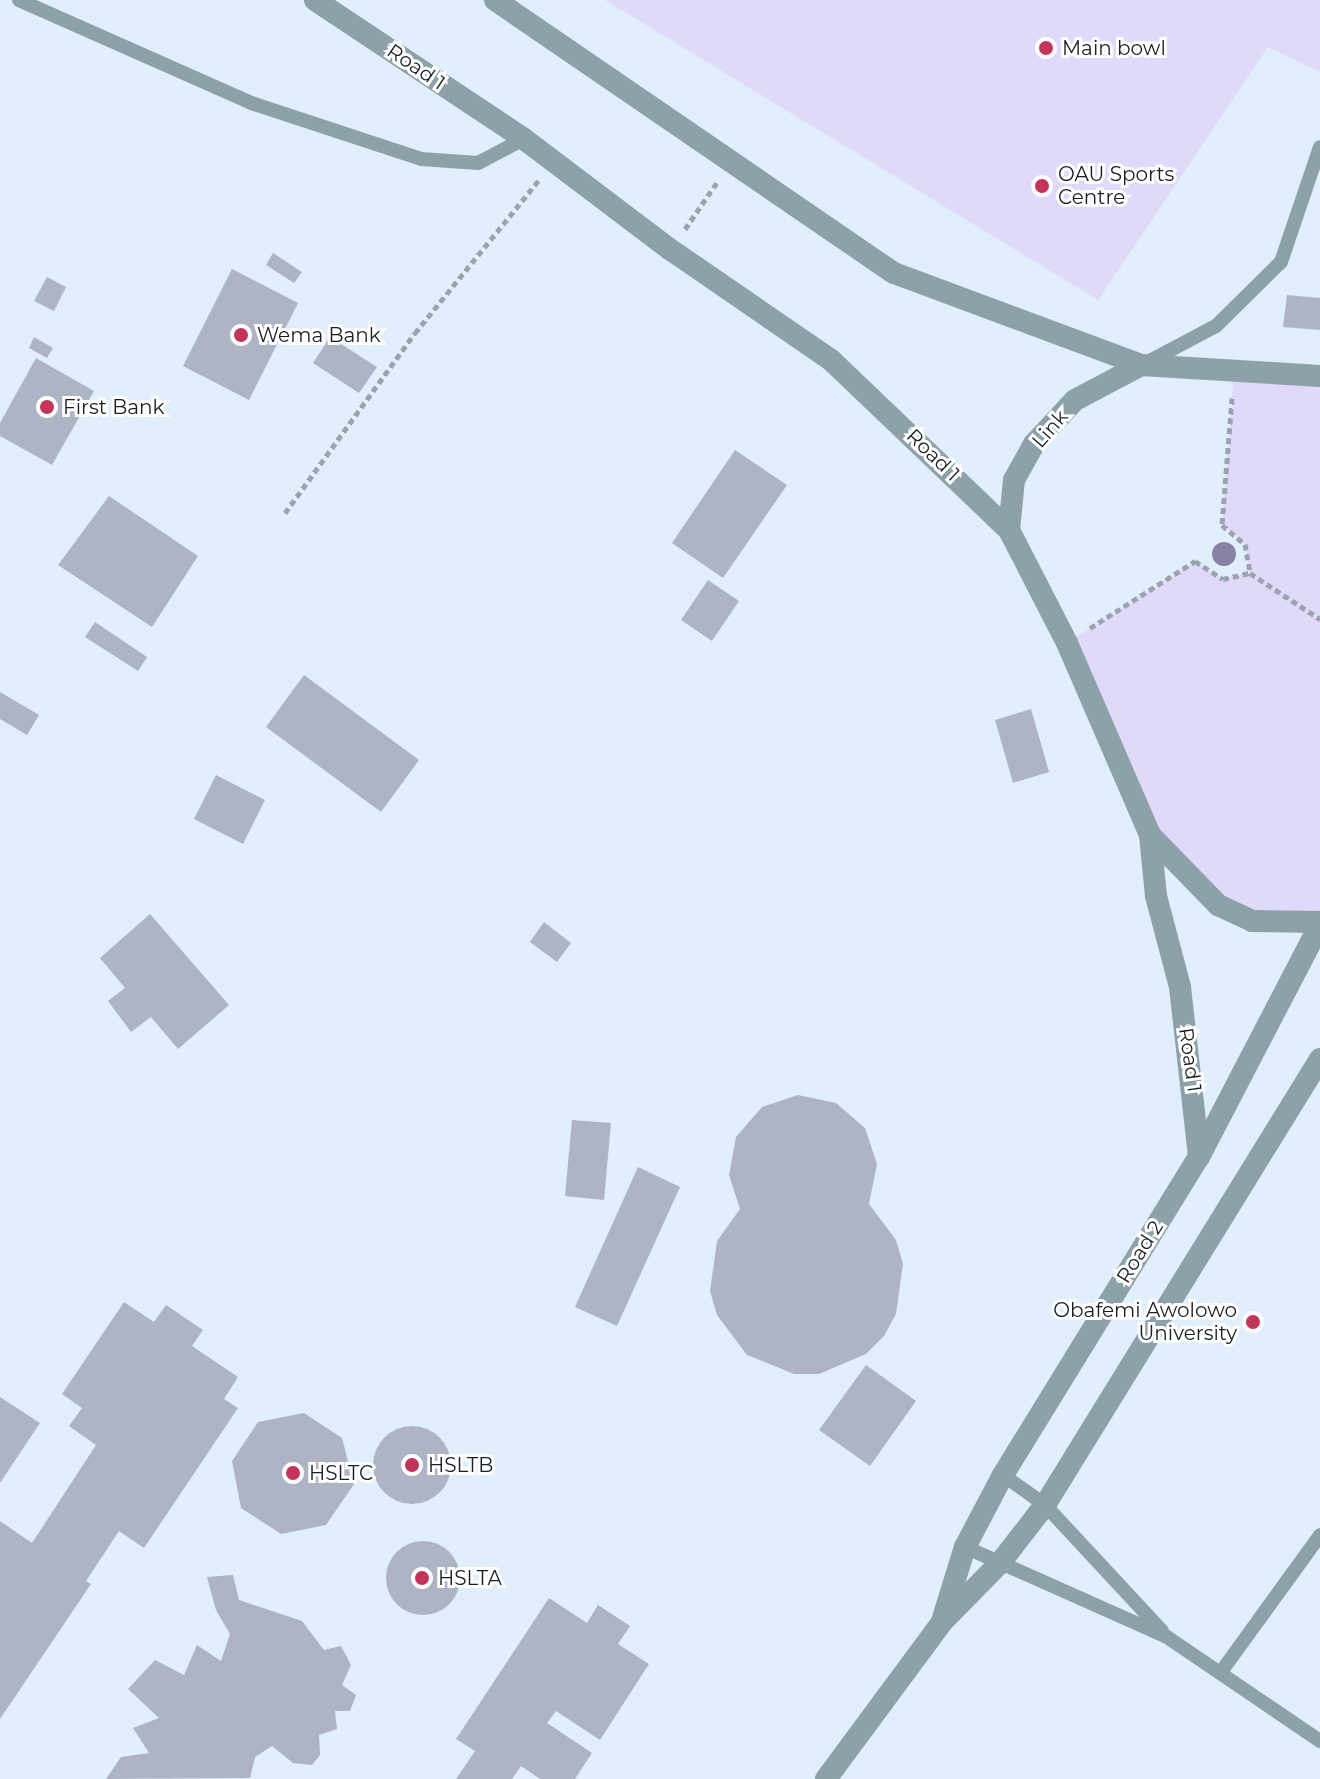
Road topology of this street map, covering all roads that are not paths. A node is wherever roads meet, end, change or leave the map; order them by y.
1 (19, 0) edge
2 (315, 0) edge
3 (495, 0) edge
4 (524, 139) junction
5 (1320, 147) edge
6 (1141, 365) junction
7 (1320, 376) edge
8 (1009, 530) junction
9 (1150, 835) junction
10 (1320, 924) edge
11 (1320, 1059) edge
12 (1199, 1157) junction
13 (1003, 1475) junction
14 (1045, 1505) junction
15 (1320, 1535) edge
16 (965, 1547) junction
17 (1000, 1563) junction
18 (942, 1622) junction
19 (1167, 1637) junction
20 (1221, 1672) junction
21 (1320, 1741) edge
22 (826, 1779) edge

1 - 4 lane
2 - 4 street, Road 1
3 - 6 street
4 - 8 street, Road 1
5 - 6 lane
6 - 7 street
6 - 8 street, Link
8 - 9 street, Road 1
9 - 10 street
9 - 12 street, Road 1
10 - 12 street, Road 2
11 - 14 street, Road 2
12 - 13 street, Road 2
13 - 14 lane
13 - 16 street, Road 2
14 - 17 street, Road 2
14 - 19 lane
15 - 20 lane
16 - 17 lane
16 - 18 street, Road 2
17 - 18 street, Road 2
17 - 19 lane
18 - 22 street, Road 2
19 - 20 lane
20 - 21 lane

